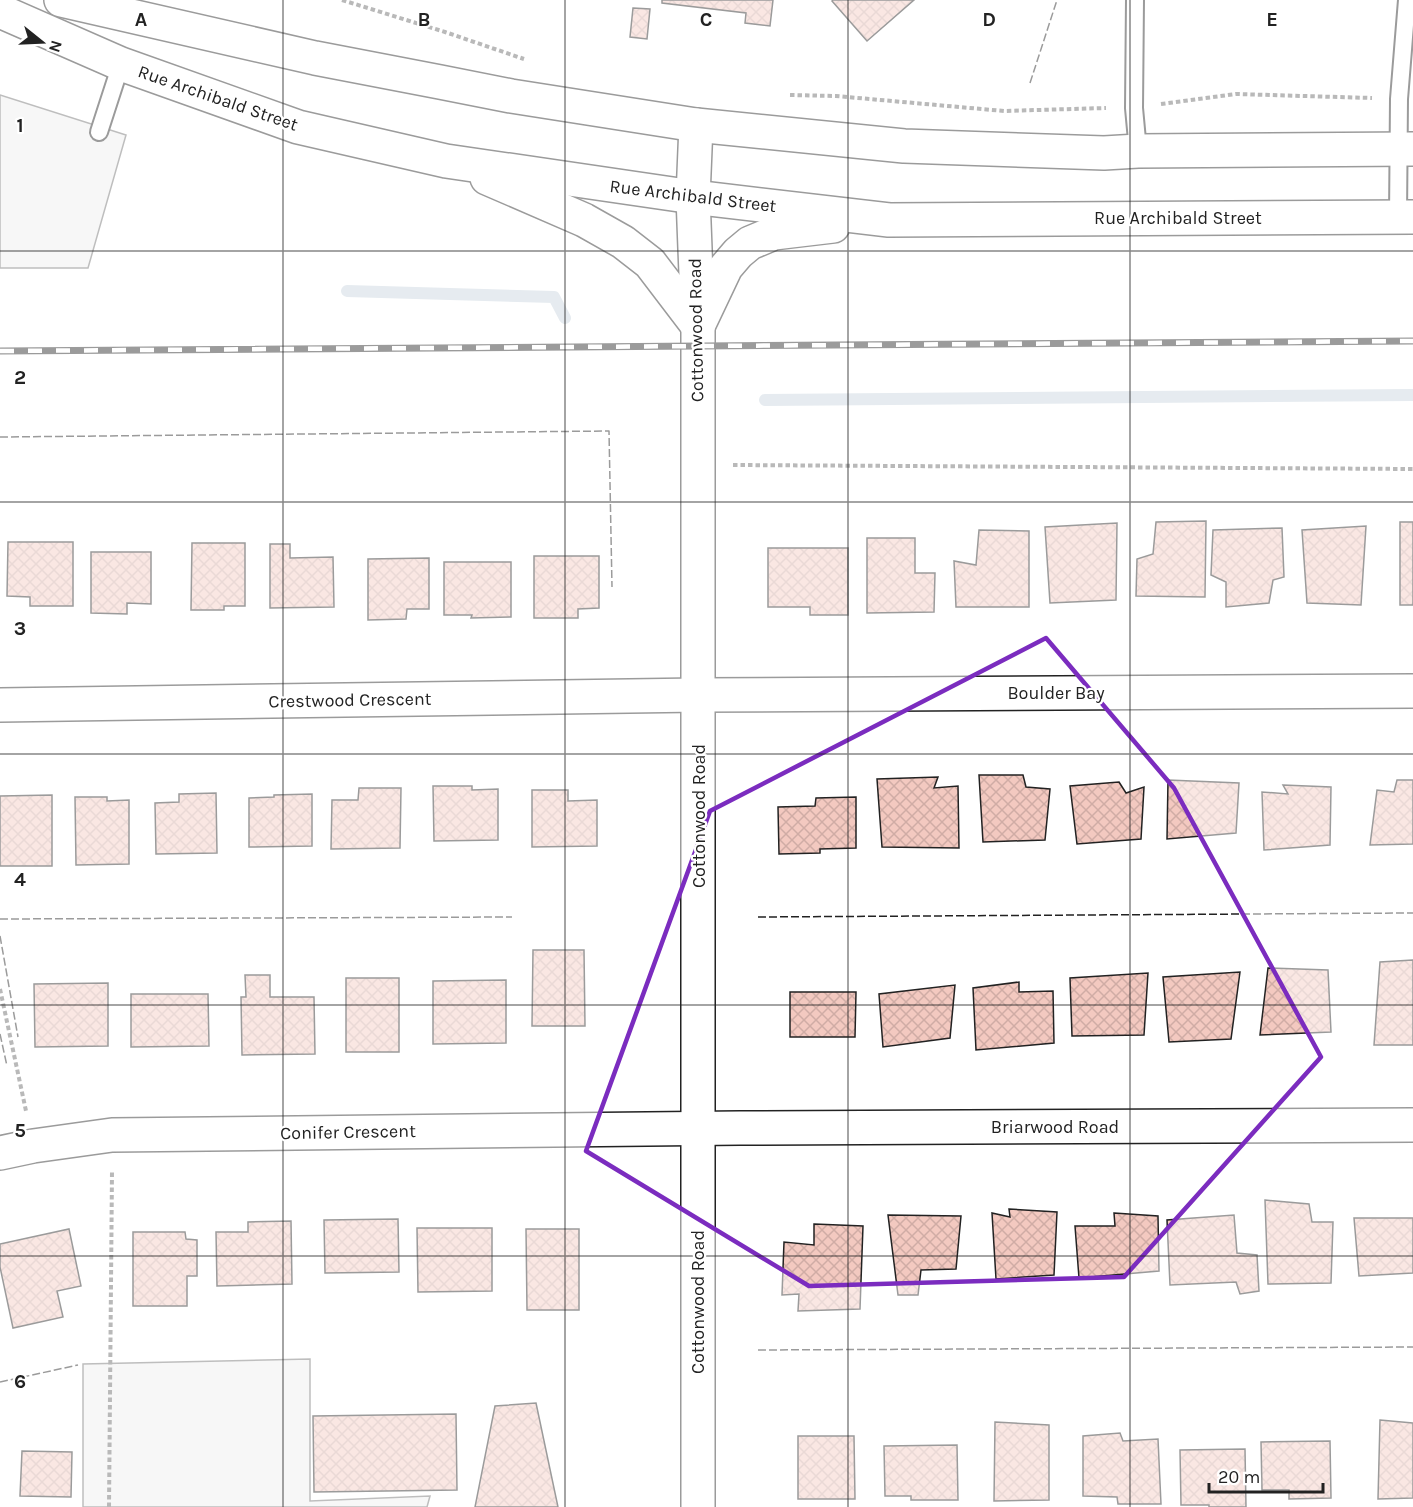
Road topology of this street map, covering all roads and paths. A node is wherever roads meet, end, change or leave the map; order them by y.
1 (61, 0) edge
2 (342, 0) edge
3 (1136, 0) edge
4 (1407, 0) edge
5 (0, 11) edge
6 (534, 62) dead end
7 (121, 64) junction
8 (789, 95) dead end
9 (1399, 99) junction
10 (1134, 108) junction
11 (696, 125) junction
12 (99, 132) dead end
13 (1406, 149) edge
14 (1138, 151) junction
15 (446, 161) junction
16 (693, 197) junction
17 (1405, 217) edge
18 (889, 220) junction
19 (698, 326) junction
20 (698, 465) junction
21 (1413, 469) edge
22 (1413, 691) edge
23 (699, 695) junction
24 (0, 705) edge
25 (0, 989) edge
26 (1413, 1125) edge
27 (698, 1129) junction
28 (112, 1135) junction
29 (33, 1146) junction
30 (0, 1153) edge
31 (109, 1507) edge
32 (698, 1507) edge

1 - 11 street
2 - 6 path
3 - 10 lane
4 - 9 lane
5 - 7 street, Rue Archibald Street
7 - 12 lane
7 - 15 street, Rue Archibald Street
8 - 10 path
9 - 10 path
9 - 13 lane
10 - 14 lane
11 - 14 street
11 - 16 street, Cottonwood Road
13 - 14 street
13 - 17 lane
15 - 16 street, Rue Archibald Street
15 - 19 street
16 - 18 street, Rue Archibald Street
16 - 19 street, Cottonwood Road
17 - 18 street, Rue Archibald Street
18 - 19 street
19 - 20 street, Cottonwood Road
20 - 21 path
20 - 23 street, Cottonwood Road
22 - 23 street, Boulder Bay
23 - 24 street, Crestwood Crescent
23 - 27 street, Cottonwood Road
25 - 29 path
26 - 27 street, Briarwood Road
27 - 28 street, Conifer Crescent
27 - 32 street, Cottonwood Road
28 - 29 street, Conifer Crescent
28 - 31 path
29 - 30 street, Conifer Crescent

